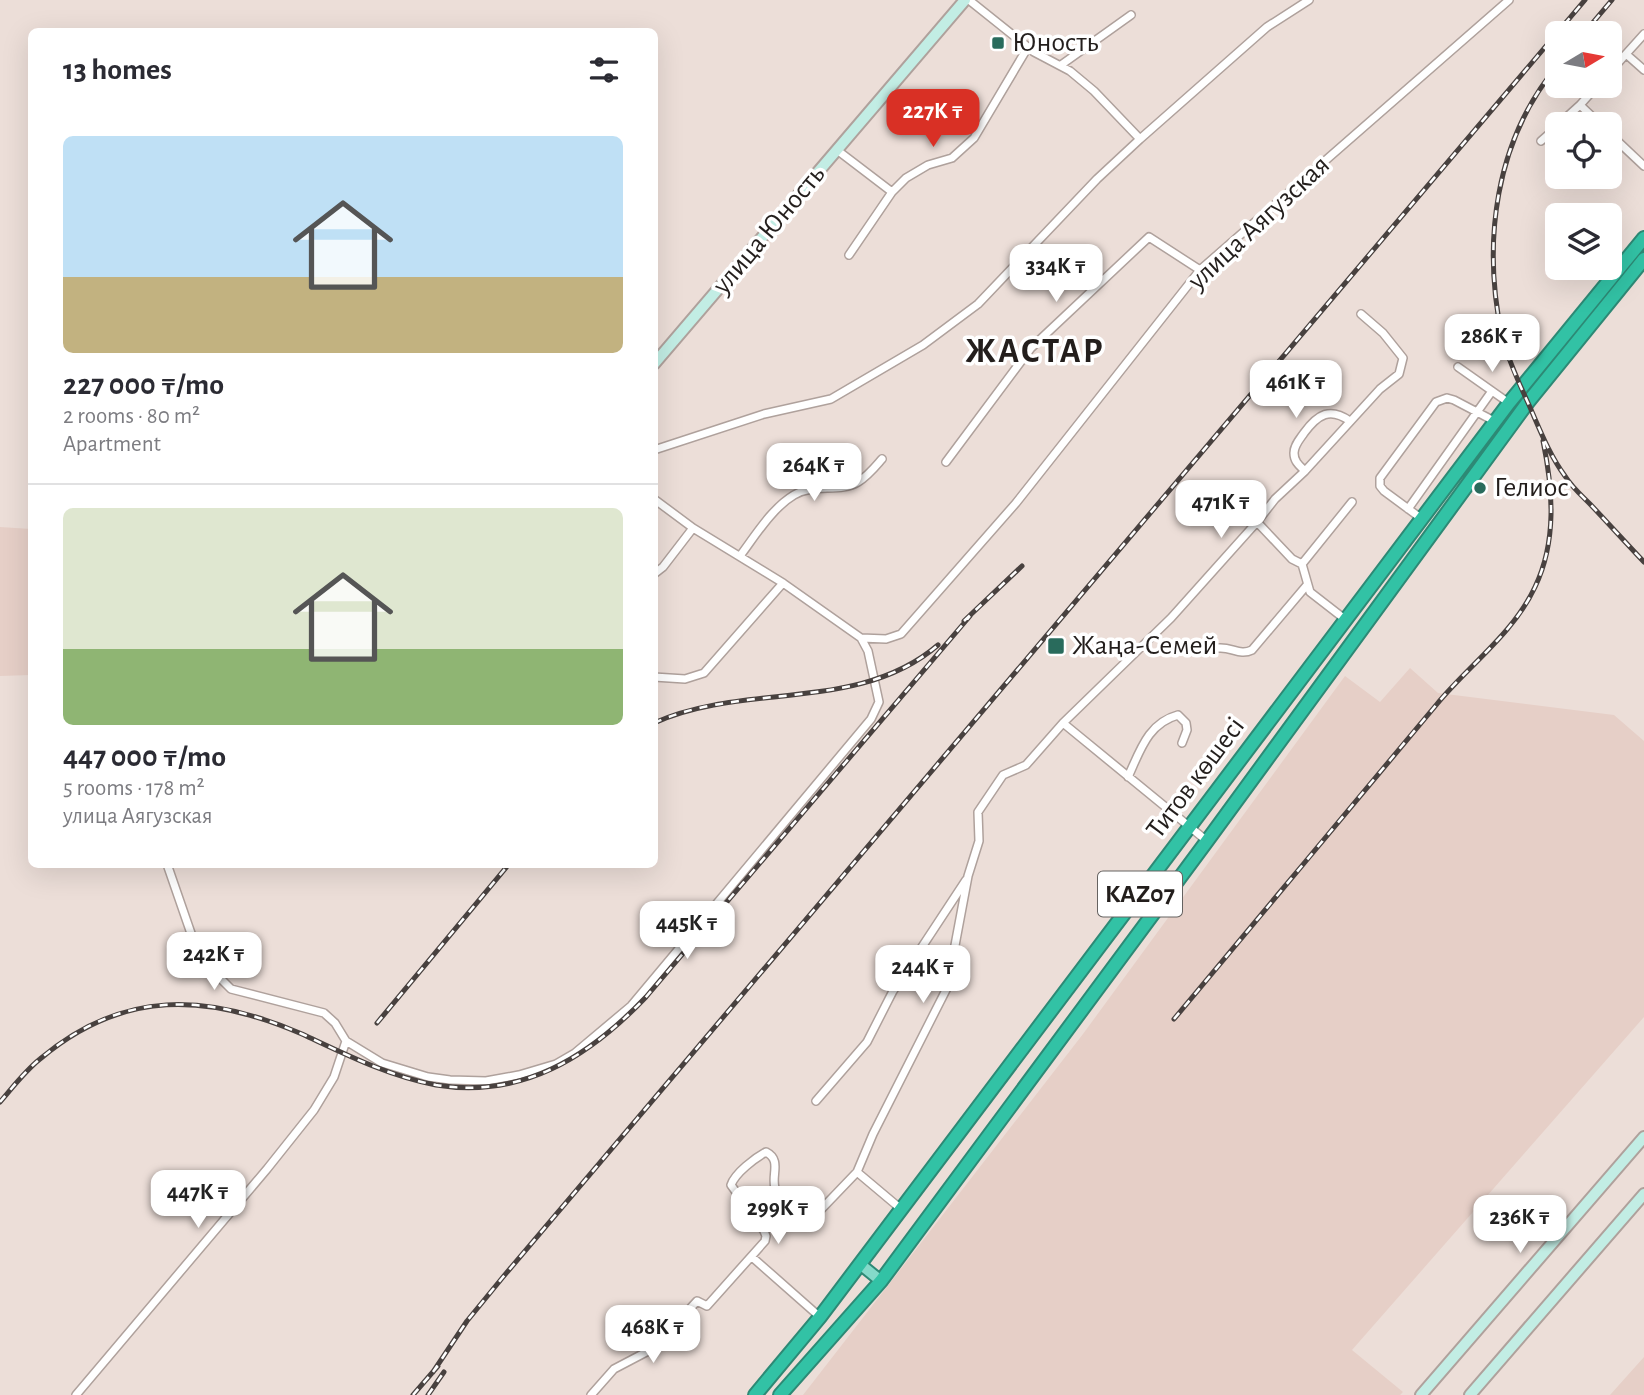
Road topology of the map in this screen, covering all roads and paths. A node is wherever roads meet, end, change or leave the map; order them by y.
1 (967, 0) edge
2 (1309, 0) edge
3 (1509, 0) edge
4 (1131, 15) dead end
5 (1644, 34) edge
6 (1027, 47) junction
7 (1626, 54) junction
8 (1622, 58) edge
9 (1061, 65) junction
10 (1644, 69) edge
11 (1587, 98) edge
12 (1580, 106) junction
13 (1573, 112) edge
14 (1587, 112) edge
15 (1545, 137) edge
16 (1140, 139) junction
17 (1541, 141) dead end
18 (1622, 145) edge
19 (837, 150) junction
20 (1644, 166) edge
21 (892, 192) junction
22 (1644, 238) edge
23 (849, 256) dead end
24 (1644, 259) edge
25 (1200, 270) junction
26 (1361, 314) dead end
27 (658, 359) edge
28 (1458, 367) dead end
29 (1492, 391) junction
30 (1509, 403) junction
31 (1477, 413) junction
32 (1350, 421) junction
33 (1496, 422) junction
34 (658, 449) edge
35 (1469, 457) junction
36 (882, 459) dead end
37 (946, 462) dead end
38 (1482, 466) junction
39 (1306, 471) junction
40 (658, 502) edge
41 (1352, 502) dead end
42 (1408, 509) junction
43 (1422, 519) junction
44 (1257, 522) junction
45 (693, 528) junction
46 (740, 556) junction
47 (1301, 564) junction
48 (658, 569) edge
49 (783, 583) junction
50 (1307, 584) junction
51 (1346, 620) junction
52 (861, 638) junction
53 (1219, 648) dead end
54 (658, 677) edge
55 (1062, 723) junction
56 (1182, 743) dead end
57 (1128, 777) junction
58 (1190, 828) junction
59 (1207, 841) junction
60 (168, 868) edge
61 (968, 876) junction
62 (346, 1041) junction
63 (816, 1101) dead end
64 (1644, 1137) edge
65 (857, 1172) junction
66 (1644, 1194) edge
67 (901, 1209) junction
68 (752, 1257) junction
69 (860, 1264) junction
70 (881, 1281) junction
71 (820, 1317) junction
72 (76, 1395) edge
73 (591, 1395) edge
74 (755, 1395) edge
75 (780, 1395) edge
76 (1421, 1395) edge
77 (1470, 1395) edge

1 - 6 street
1 - 19 main road, улица Юность
2 - 16 street
3 - 25 street, улица Аягузская
4 - 9 street
5 - 7 street
6 - 9 street
6 - 21 street
7 - 8 street
7 - 10 street
9 - 16 street
11 - 12 street
12 - 13 street
12 - 14 street
15 - 17 street
16 - 34 street
18 - 20 street
19 - 21 street
19 - 27 main road, улица Юность
21 - 23 street
22 - 30 highway, Титов көшесі / KAZ07
24 - 38 highway, Титов көшесі / KAZ07
25 - 37 street
25 - 52 street, улица Аягузская
26 - 32 street
28 - 29 street
29 - 30 street
29 - 31 street
30 - 33 highway, Титов көшесі / KAZ07
31 - 33 street
31 - 42 street
31 - 42 street
32 - 39 street
32 - 39 street
33 - 35 highway, Титов көшесі / KAZ07
35 - 38 main road
35 - 43 highway, Титов көшесі / KAZ07
36 - 46 street
38 - 59 highway, Титов көшесі / KAZ07
39 - 44 street
40 - 45 street
41 - 47 street
42 - 43 street
43 - 51 highway, Титов көшесі / KAZ07
44 - 47 street
44 - 55 street
45 - 46 street
45 - 48 street
46 - 49 street
47 - 50 street
49 - 52 street
49 - 54 street
50 - 51 street
50 - 53 street
51 - 58 highway, Титов көшесі / KAZ07
52 - 62 street
55 - 57 street
55 - 61 street
56 - 57 street
57 - 58 street
58 - 59 street
58 - 67 highway, Титов көшесі / KAZ07
59 - 70 highway, Титов көшесі / KAZ07
60 - 62 street
61 - 63 street
61 - 65 street
62 - 72 street
64 - 76 main road
65 - 67 street
65 - 68 street
66 - 77 main road
67 - 69 highway, Титов көшесі / KAZ07
68 - 71 street
68 - 73 street
69 - 70 main road
69 - 71 highway, Титов көшесі / KAZ07
70 - 75 highway, Титов көшесі / KAZ07
71 - 74 highway, Титов көшесі / KAZ07

